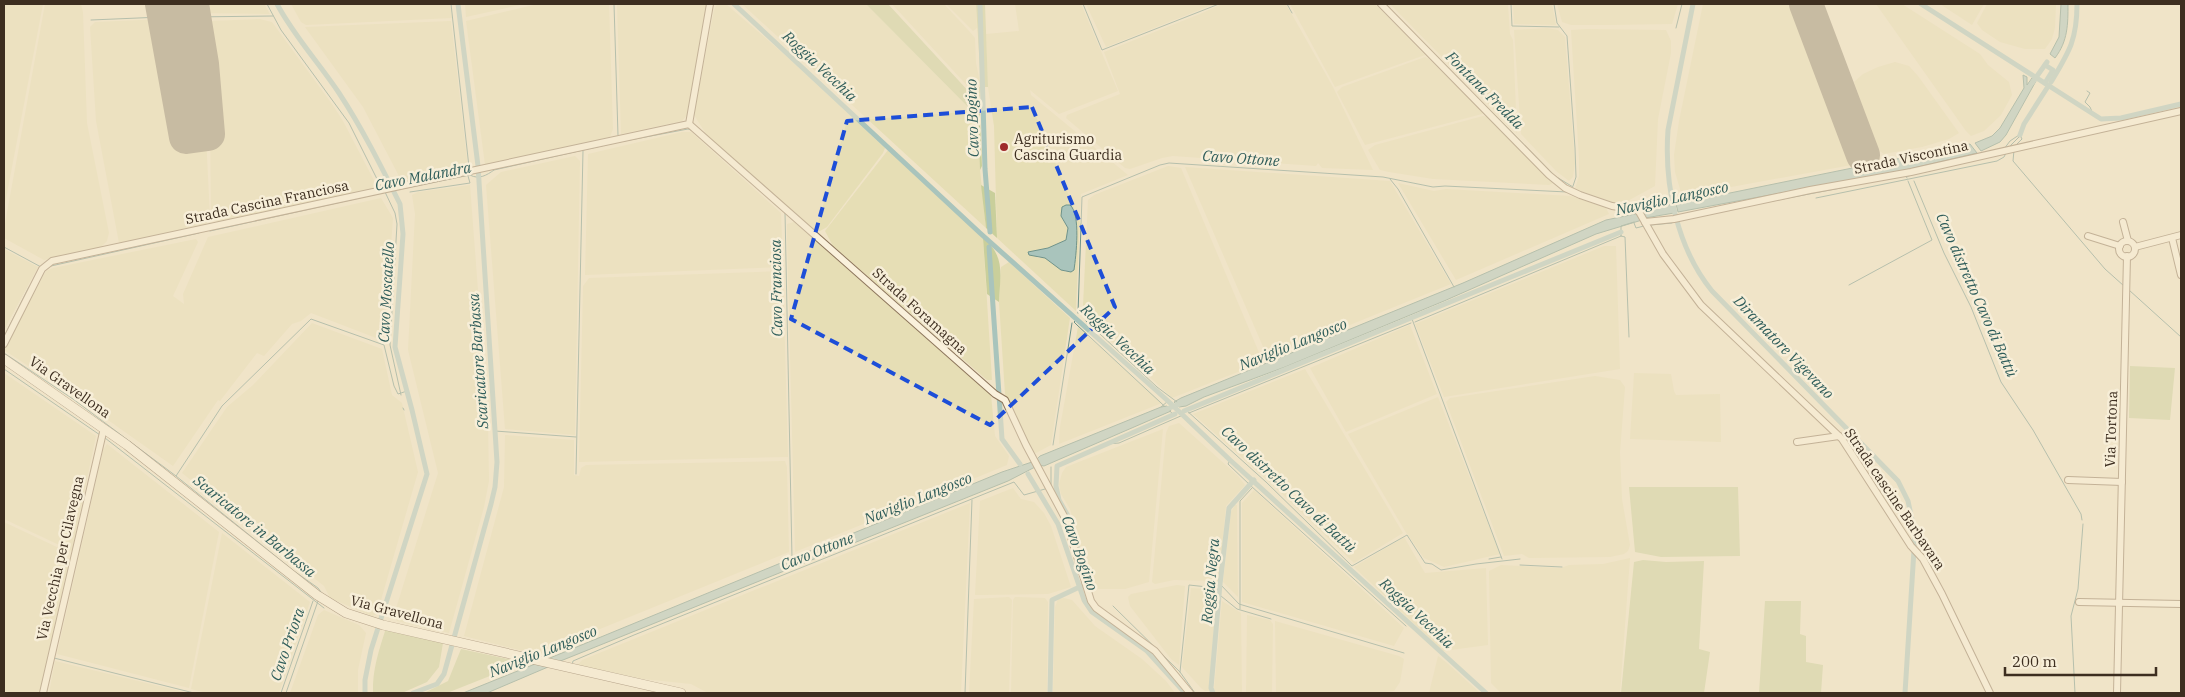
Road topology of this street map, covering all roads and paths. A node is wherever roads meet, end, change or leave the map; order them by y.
1 (710, 4) edge
2 (1381, 4) edge
3 (2181, 111) edge
4 (689, 124) junction
5 (1645, 221) junction
6 (2123, 222) dead end
7 (2181, 235) edge
8 (2088, 236) dead end
9 (2172, 238) junction
10 (2128, 241) junction
11 (2120, 246) junction
12 (2135, 247) junction
13 (2127, 256) junction
14 (2181, 274) edge
15 (4, 344) edge
16 (4, 359) edge
17 (102, 433) junction
18 (1839, 436) junction
19 (1797, 442) dead end
20 (2068, 480) dead end
21 (2122, 482) junction
22 (2079, 602) dead end
23 (2120, 603) junction
24 (2181, 604) edge
25 (43, 693) edge
26 (681, 693) edge
27 (1190, 693) edge
28 (1990, 693) edge
29 (2118, 693) edge

1 - 4 street
2 - 5 street
3 - 5 street, Strada Viscontina
4 - 15 street, Strada Cascina Franciosa
4 - 27 street, Strada Foramagna
5 - 18 street, Strada cascine Barbavara
6 - 10 street
7 - 9 street
8 - 11 street
9 - 12 street
9 - 14 street
10 - 11 street
10 - 12 street
11 - 13 street
12 - 13 street
13 - 21 street, Via Tortona
16 - 17 main road, Via Gravellona
17 - 25 street, Via Vecchia per Cilavegna
17 - 26 main road, Via Gravellona
18 - 19 street
18 - 28 street, Strada cascine Barbavara
20 - 21 street
21 - 23 street, Via Tortona
22 - 23 street
23 - 24 street
23 - 29 street, Via Tortona

